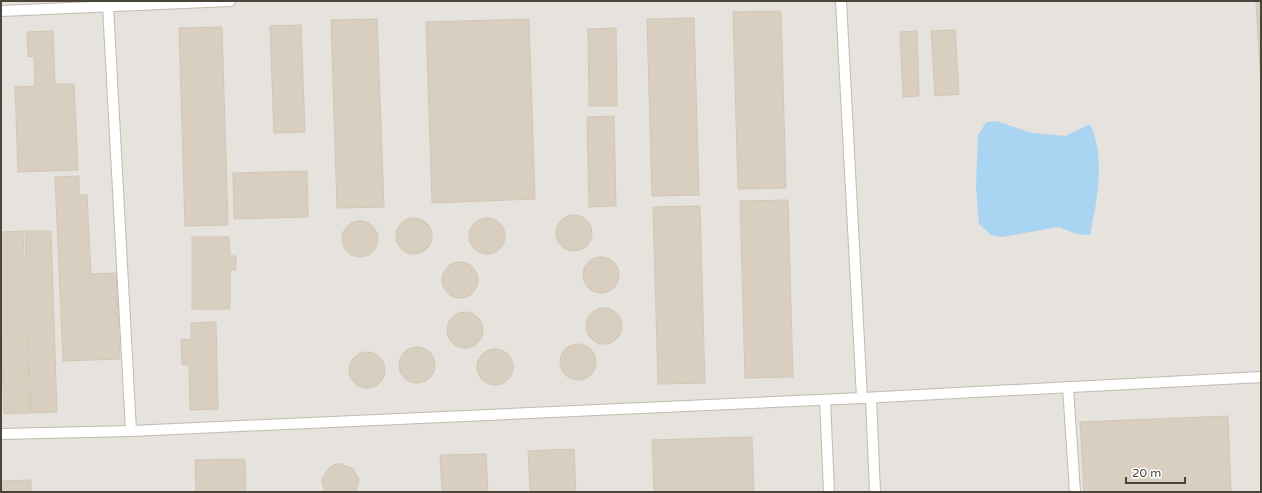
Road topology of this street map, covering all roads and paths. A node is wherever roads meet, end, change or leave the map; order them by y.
1 (230, 1) edge
2 (841, 1) edge
3 (108, 6) junction
4 (7, 8) edge
5 (1261, 377) edge
6 (1068, 387) junction
7 (866, 398) junction
8 (825, 400) junction
9 (131, 431) junction
10 (1, 434) edge
11 (829, 492) edge
12 (875, 492) edge
13 (1075, 492) edge

1 - 3 lane
2 - 7 lane
3 - 4 lane
3 - 9 lane
5 - 6 lane
6 - 7 lane
6 - 13 lane
7 - 8 lane
7 - 12 lane
8 - 9 lane
8 - 11 lane
9 - 10 lane

